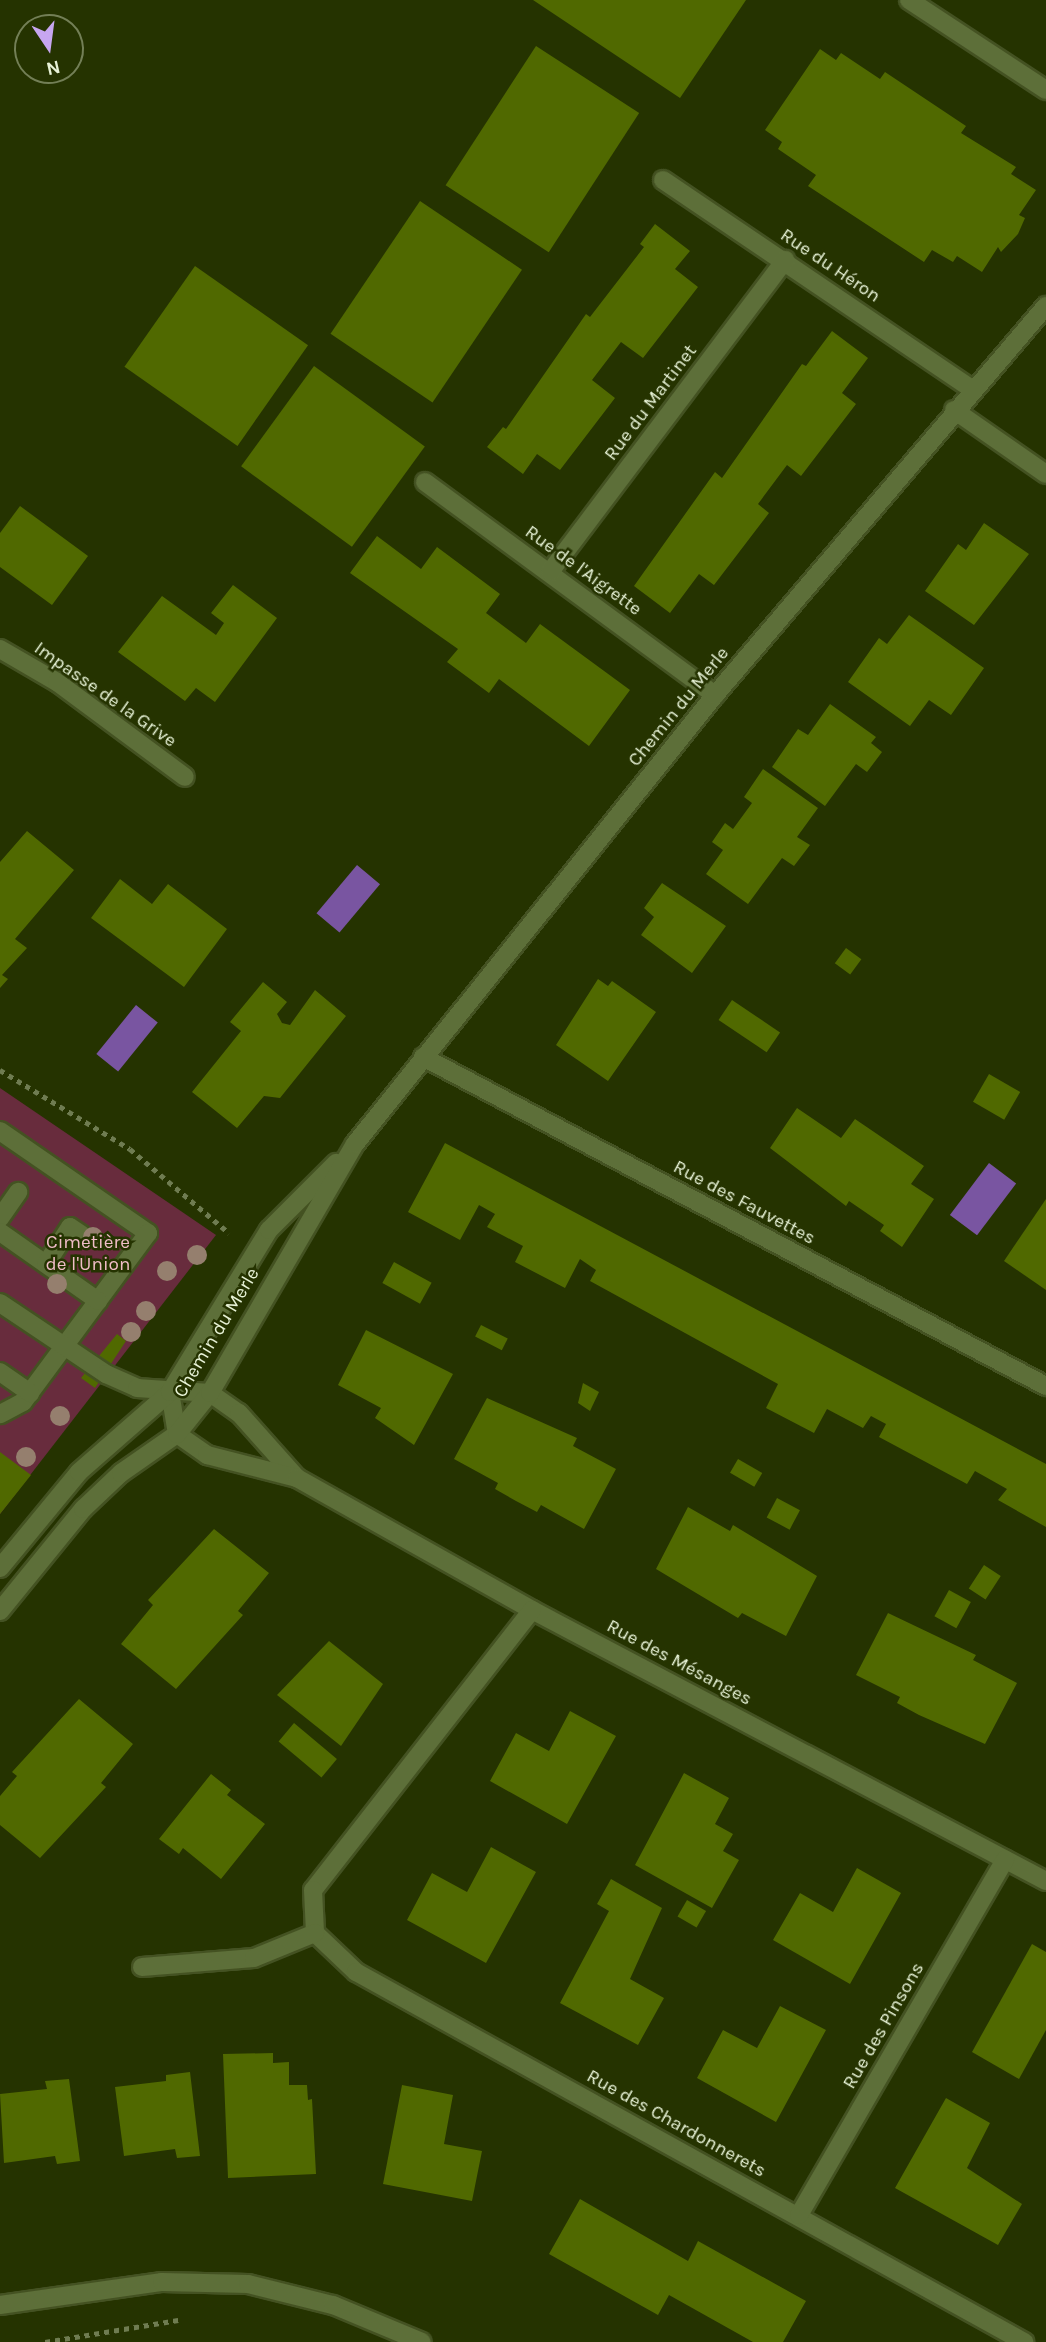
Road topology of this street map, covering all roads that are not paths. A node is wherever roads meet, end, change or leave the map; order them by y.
1 (909, 0) edge
2 (1046, 90) edge
3 (663, 180) dead end
4 (785, 260) junction
5 (1046, 306) edge
6 (972, 389) junction
7 (954, 410) junction
8 (1046, 474) edge
9 (425, 482) dead end
10 (550, 572) junction
11 (0, 649) edge
12 (715, 695) junction
13 (185, 777) dead end
14 (423, 1057) junction
15 (0, 1131) edge
16 (355, 1143) junction
17 (18, 1192) dead end
18 (0, 1218) edge
19 (0, 1232) edge
20 (82, 1235) dead end
21 (46, 1264) junction
22 (99, 1301) junction
23 (0, 1303) edge
24 (64, 1347) junction
25 (0, 1372) edge
26 (1046, 1387) edge
27 (170, 1392) junction
28 (30, 1393) junction
29 (210, 1393) junction
30 (0, 1414) edge
31 (177, 1434) junction
32 (297, 1478) junction
33 (0, 1568) edge
34 (532, 1610) junction
35 (0, 1611) edge
36 (1005, 1859) junction
37 (1046, 1881) edge
38 (315, 1933) junction
39 (142, 1967) dead end
40 (799, 2215) junction
41 (0, 2305) edge
42 (422, 2342) edge
43 (1024, 2342) edge

1 - 2 street
3 - 4 street, Rue du Héron
4 - 6 street, Rue du Héron
4 - 10 street, Rue du Martinet
5 - 6 street, Chemin du Merle
6 - 7 street, Chemin du Merle
7 - 8 street
7 - 12 street, Chemin du Merle
9 - 10 street, Rue de l'Aigrette
10 - 12 street, Rue de l'Aigrette
11 - 13 street, Impasse de la Grive
12 - 14 street, Chemin du Merle
14 - 16 street, Chemin du Merle
14 - 26 street, Rue des Fauvettes
15 - 22 street
16 - 27 street, Chemin du Merle
16 - 29 street, Chemin du Merle
17 - 18 street
19 - 21 street
20 - 21 street
21 - 22 street
22 - 24 street
23 - 24 street
24 - 27 street
24 - 28 street
25 - 28 street
27 - 29 street
27 - 31 street
27 - 33 street, Chemin du Merle
28 - 30 street
29 - 31 street, Chemin du Merle
29 - 32 street, Rue des Mésanges
31 - 32 street, Rue des Mésanges
31 - 35 street, Chemin du Merle
32 - 34 street, Rue des Mésanges
34 - 36 street, Rue des Mésanges
34 - 38 street
36 - 37 street, Rue des Mésanges
36 - 40 street, Rue des Pinsons
38 - 39 street
38 - 40 street, Rue des Chardonnerets
40 - 43 street, Rue des Chardonnerets
41 - 42 street

